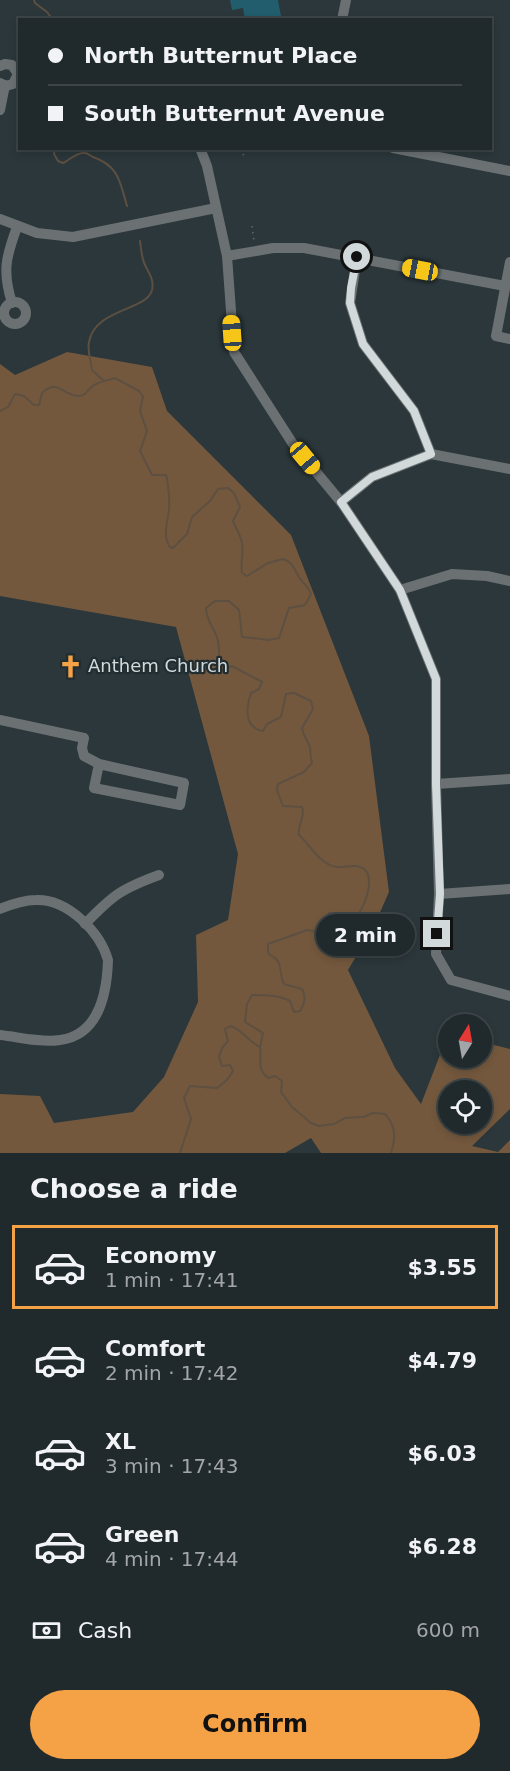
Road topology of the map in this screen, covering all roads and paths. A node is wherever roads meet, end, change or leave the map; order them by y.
1 (346, 0) edge
2 (342, 18) edge
3 (0, 66) edge
4 (2, 84) edge
5 (0, 110) edge
6 (200, 150) edge
7 (242, 150) edge
8 (403, 150) edge
9 (244, 158) dead end
10 (510, 171) edge
11 (216, 208) junction
12 (0, 219) edge
13 (17, 226) junction
14 (252, 226) dead end
15 (256, 251) junction
16 (226, 256) junction
17 (357, 257) junction
18 (510, 262) edge
19 (505, 286) junction
20 (12, 303) dead end
21 (510, 339) edge
22 (431, 454) junction
23 (510, 469) edge
24 (341, 502) junction
25 (510, 581) edge
26 (400, 590) junction
27 (0, 720) edge
28 (99, 764) junction
29 (510, 779) edge
30 (436, 784) junction
31 (159, 875) dead end
32 (510, 889) edge
33 (440, 894) junction
34 (0, 909) edge
35 (86, 924) junction
36 (510, 996) edge
37 (0, 1035) edge

1 - 2 street
3 - 4 street
4 - 5 street
6 - 11 street
7 - 9 path
8 - 10 street
11 - 13 street
11 - 16 street
12 - 13 street
13 - 20 street
14 - 15 path
15 - 16 street
15 - 17 street
16 - 24 street
17 - 19 street
17 - 22 street
18 - 19 street
19 - 21 street
22 - 23 street
22 - 24 street
24 - 26 street
25 - 26 street
26 - 30 street
27 - 28 street
28 - 28 street
29 - 30 street
30 - 33 street
31 - 35 street
32 - 33 street
33 - 36 street
34 - 35 street
35 - 37 street

